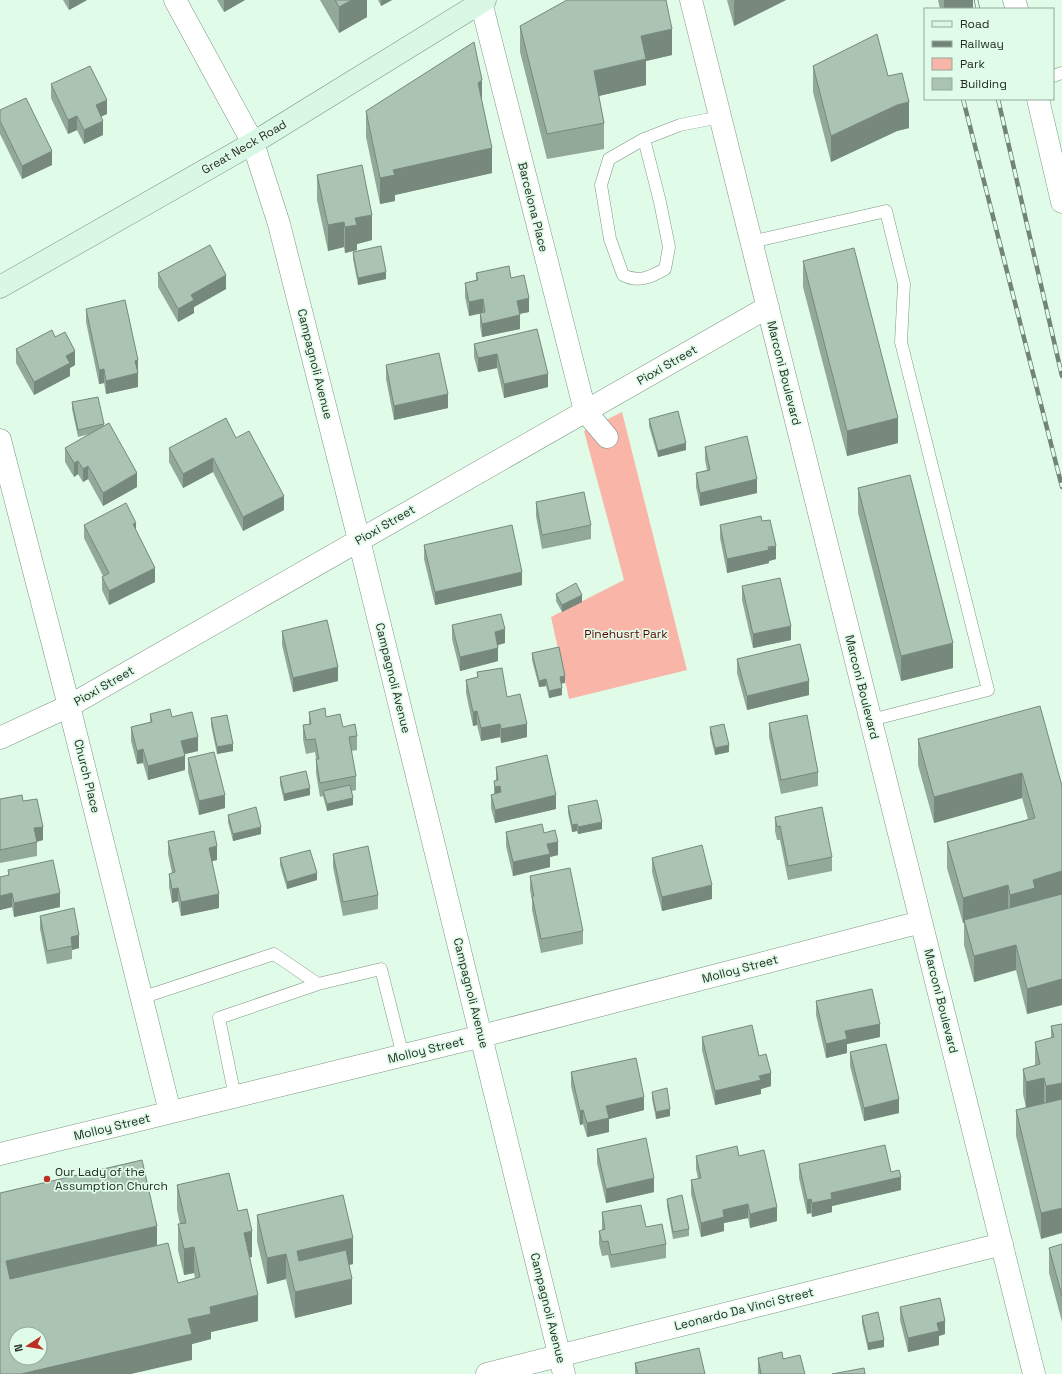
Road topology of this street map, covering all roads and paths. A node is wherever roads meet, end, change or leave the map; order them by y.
1 (175, 0) edge
2 (691, 0) edge
3 (483, 1) edge
4 (1038, 100) edge
5 (720, 117) junction
6 (644, 139) junction
7 (253, 143) junction
8 (1062, 202) edge
9 (751, 242) junction
10 (0, 287) edge
11 (768, 308) junction
12 (585, 411) junction
13 (607, 437) dead end
14 (0, 440) edge
15 (359, 540) junction
16 (69, 706) junction
17 (870, 720) junction
18 (0, 738) edge
19 (921, 922) junction
20 (318, 984) junction
21 (141, 998) junction
22 (482, 1036) junction
23 (403, 1056) junction
24 (235, 1097) junction
25 (170, 1112) junction
26 (0, 1154) edge
27 (1002, 1244) junction
28 (562, 1365) edge
29 (487, 1374) edge
30 (1034, 1374) edge

1 - 7 street, Campagnoli Avenue
2 - 5 street, Marconi Boulevard
3 - 7 main road, Great Neck Road
3 - 12 street, Barcelona Place
4 - 8 street
5 - 6 lane
5 - 9 street, Marconi Boulevard
6 - 6 lane
7 - 10 main road, Great Neck Road
7 - 15 street, Campagnoli Avenue
9 - 11 street, Marconi Boulevard
9 - 17 lane
11 - 12 street, Pioxi Street
11 - 17 street, Marconi Boulevard
12 - 13 street
12 - 15 street, Pioxi Street
14 - 16 street, Church Place
15 - 16 street, Pioxi Street
15 - 22 street, Campagnoli Avenue
16 - 18 street, Pioxi Street
16 - 21 street, Church Place
17 - 19 street, Marconi Boulevard
19 - 22 street, Molloy Street
19 - 27 street, Marconi Boulevard
20 - 21 lane
20 - 23 lane
20 - 24 lane
21 - 25 street, Church Place
22 - 23 street, Molloy Street
22 - 28 street, Campagnoli Avenue
23 - 24 street, Molloy Street
24 - 25 street, Molloy Street
25 - 26 street, Molloy Street
27 - 28 street, Leonardo Da Vinci Street
27 - 30 street, Marconi Boulevard
28 - 29 street, Leonardo Da Vinci Street

